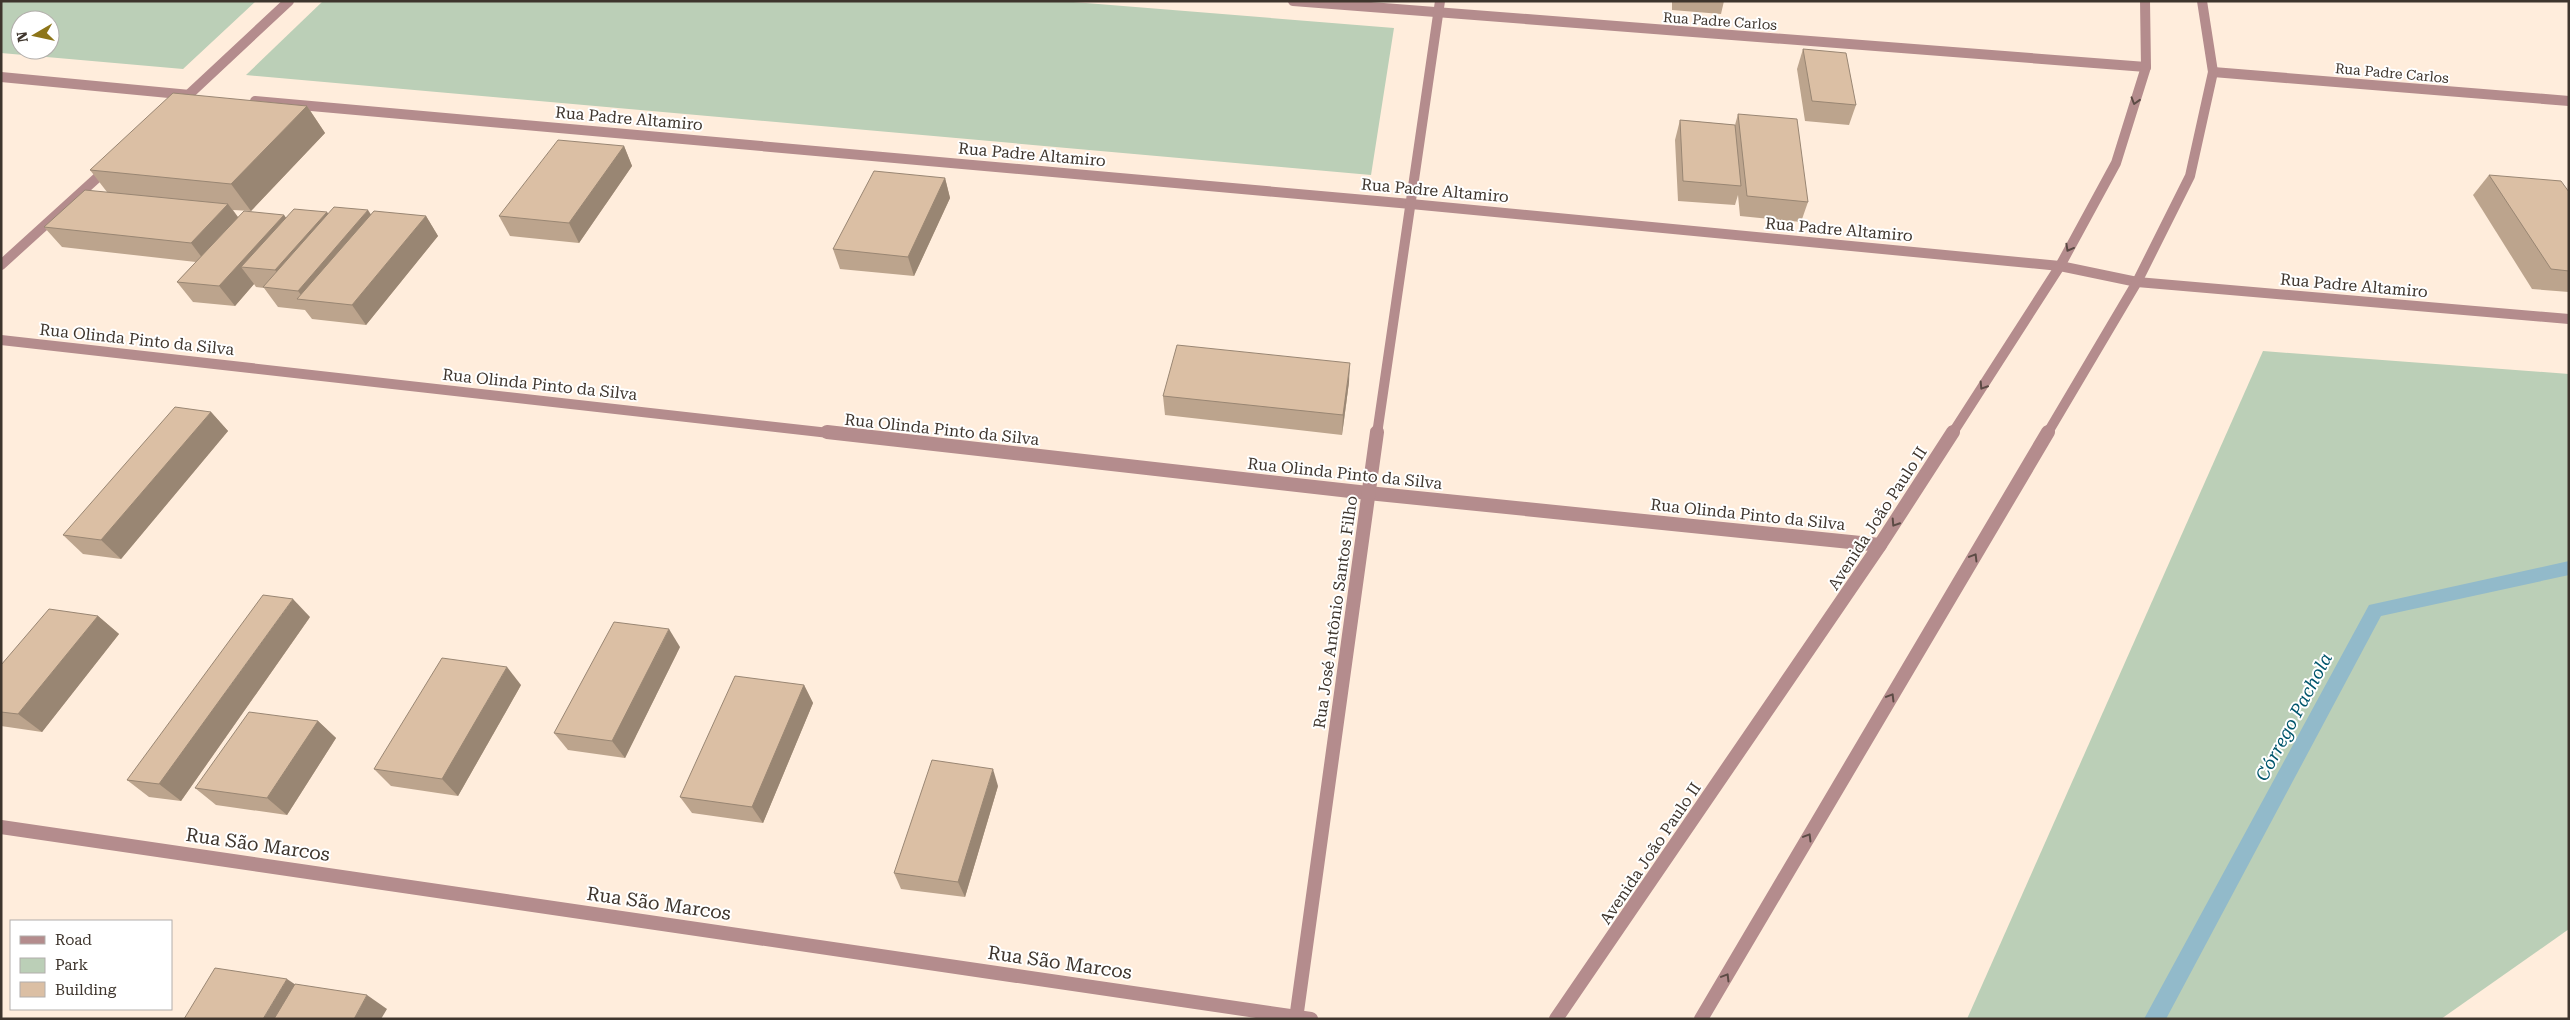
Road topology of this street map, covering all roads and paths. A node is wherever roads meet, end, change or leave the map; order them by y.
1 (289, 1) edge
2 (1293, 1) edge
3 (2145, 1) edge
4 (2202, 1) edge
5 (1439, 7) edge
6 (2146, 67) junction
7 (2212, 72) junction
8 (1, 77) edge
9 (194, 96) junction
10 (248, 100) edge
11 (2569, 101) edge
12 (174, 108) edge
13 (117, 160) edge
14 (1411, 204) junction
15 (1, 265) edge
16 (2060, 266) junction
17 (2137, 282) junction
18 (2569, 319) edge
19 (1, 340) edge
20 (1368, 493) junction
21 (1880, 545) junction
22 (1, 827) edge
23 (1301, 1018) edge
24 (1556, 1019) edge
25 (1701, 1019) edge

1 - 9 street
2 - 5 street, Rua Padre Carlos
3 - 6 street, Avenida João Paulo II
4 - 7 street
5 - 6 street, Rua Padre Carlos
5 - 14 street, Rua José Antônio Santos Filho
6 -> 16 street, Avenida João Paulo II
7 - 11 street, Rua Padre Carlos
7 - 17 street
8 - 9 street
9 - 12 street
10 - 14 street, Rua Padre Altamiro
13 - 15 street
14 - 16 street, Rua Padre Altamiro
14 - 20 street, Rua José Antônio Santos Filho
16 - 17 street, Rua Padre Altamiro
16 -> 21 street, Avenida João Paulo II
17 - 18 street, Rua Padre Altamiro
25 -> 17 street
19 - 20 street, Rua Olinda Pinto da Silva
20 - 21 street, Rua Olinda Pinto da Silva
20 - 23 street, Rua José Antônio Santos Filho
21 - 24 street, Avenida João Paulo II
22 - 23 street, Rua São Marcos

